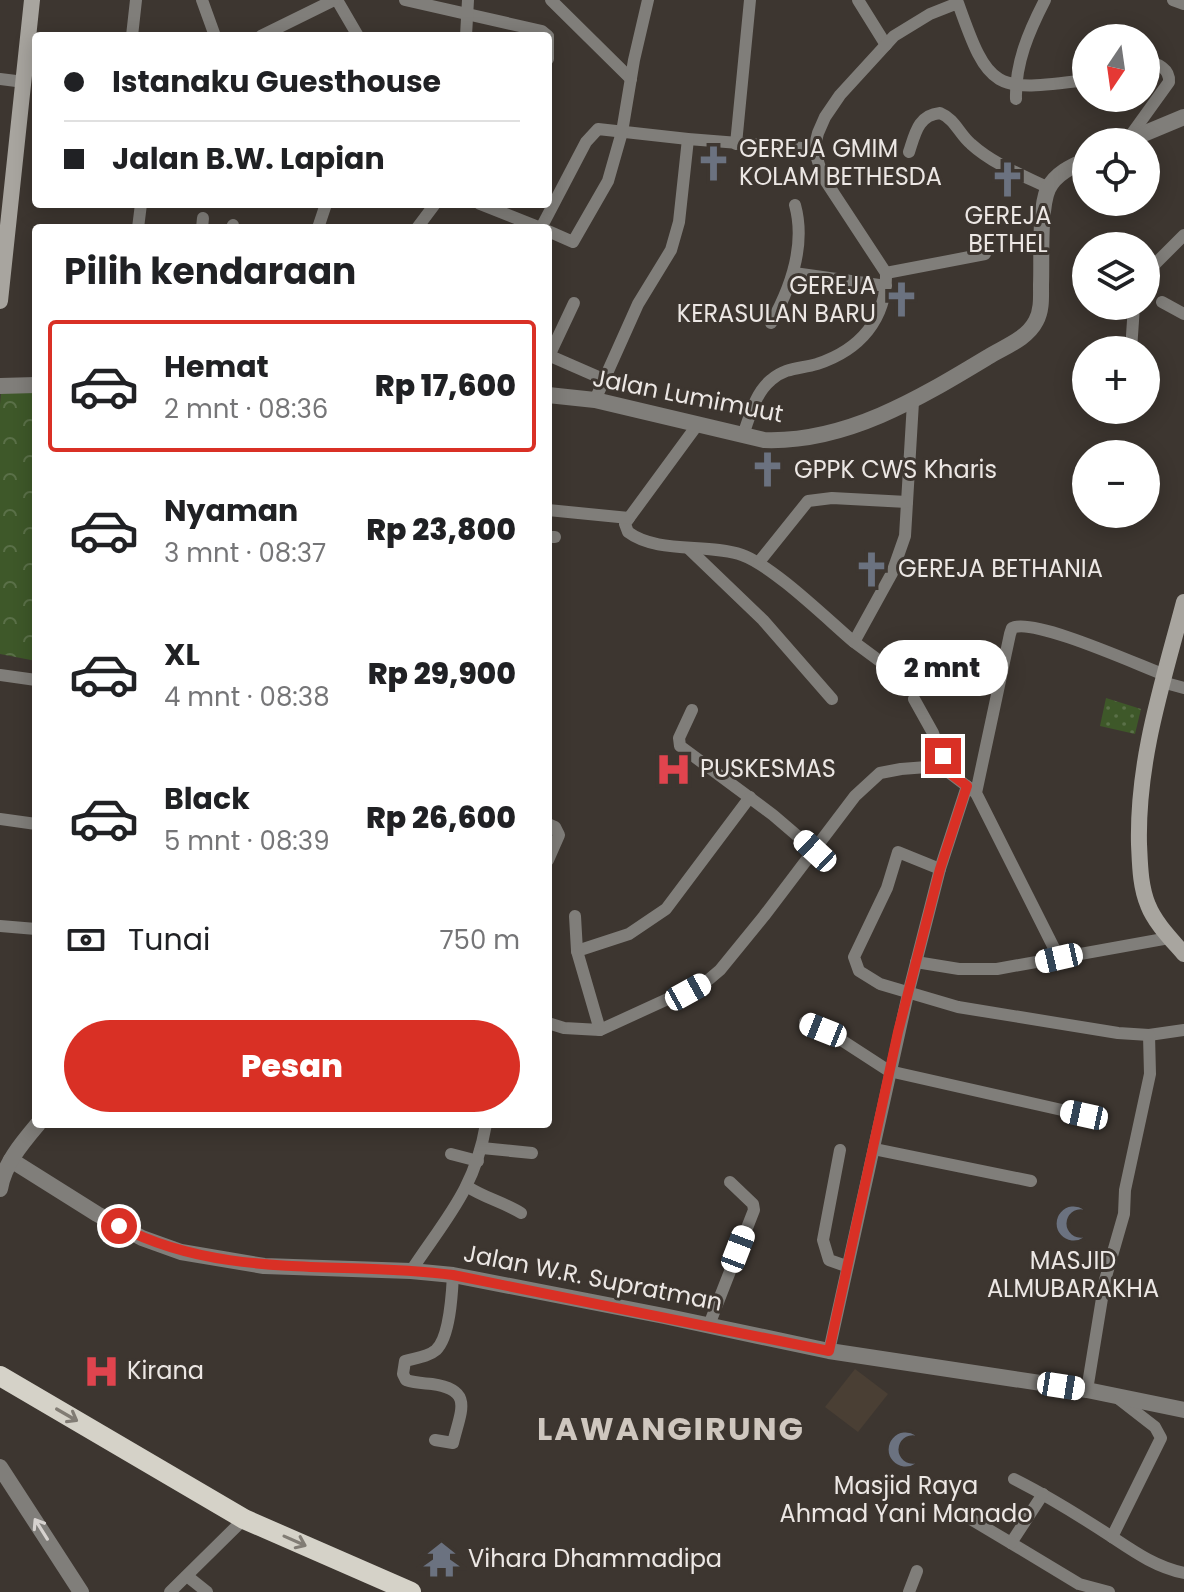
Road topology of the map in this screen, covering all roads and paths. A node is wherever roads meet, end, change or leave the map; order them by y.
1 (32, 0) edge
2 (136, 0) edge
3 (202, 0) edge
4 (336, 0) edge
5 (405, 0) edge
6 (468, 0) edge
7 (551, 0) edge
8 (648, 0) edge
9 (750, 0) edge
10 (858, 0) edge
11 (1045, 0) edge
12 (1173, 0) edge
13 (958, 2) edge
14 (1184, 4) edge
15 (469, 16) junction
16 (132, 32) edge
17 (214, 32) edge
18 (269, 32) edge
19 (356, 32) edge
20 (467, 32) edge
21 (543, 32) edge
22 (886, 45) junction
23 (1160, 66) edge
24 (0, 79) edge
25 (631, 79) junction
26 (24, 82) junction
27 (1072, 82) edge
28 (1016, 92) junction
29 (1160, 94) edge
30 (1184, 117) edge
31 (1158, 128) edge
32 (622, 132) junction
33 (688, 139) junction
34 (736, 144) junction
35 (814, 149) junction
36 (909, 152) dead end
37 (1072, 168) edge
38 (1049, 188) junction
39 (795, 205) dead end
40 (490, 208) edge
41 (552, 208) edge
42 (531, 224) edge
43 (552, 233) edge
44 (1184, 235) edge
45 (3, 248) edge
46 (985, 254) dead end
47 (1160, 259) edge
48 (794, 273) junction
49 (886, 280) junction
50 (0, 301) edge
51 (1162, 302) dead end
52 (574, 303) dead end
53 (1184, 314) edge
54 (771, 323) dead end
55 (552, 347) edge
56 (552, 357) edge
57 (603, 379) junction
58 (32, 385) edge
59 (0, 386) edge
60 (552, 395) edge
61 (595, 400) junction
62 (913, 402) junction
63 (698, 424) junction
64 (743, 435) junction
65 (907, 502) junction
66 (552, 510) edge
67 (629, 518) junction
68 (688, 548) junction
69 (759, 562) junction
70 (1184, 602) edge
71 (854, 642) junction
72 (881, 662) dead end
73 (0, 675) edge
74 (1164, 678) junction
75 (32, 679) edge
76 (1184, 688) edge
77 (832, 699) dead end
78 (914, 699) dead end
79 (692, 710) dead end
80 (947, 771) junction
81 (971, 789) junction
82 (750, 797) junction
83 (0, 819) edge
84 (32, 823) edge
85 (552, 826) edge
86 (552, 851) edge
87 (815, 851) junction
88 (940, 869) junction
89 (575, 916) dead end
90 (0, 926) edge
91 (32, 929) edge
92 (1169, 938) junction
93 (577, 951) junction
94 (1184, 954) edge
95 (1059, 958) junction
96 (916, 962) junction
97 (908, 994) junction
98 (805, 1022) dead end
99 (552, 1024) edge
100 (600, 1030) junction
101 (1184, 1030) edge
102 (1149, 1035) junction
103 (889, 1071) junction
104 (1084, 1115) dead end
105 (35, 1128) edge
106 (485, 1128) edge
107 (874, 1149) junction
108 (840, 1150) dead end
109 (532, 1153) dead end
110 (451, 1154) dead end
111 (480, 1155) junction
112 (11, 1160) junction
113 (1031, 1181) dead end
114 (0, 1182) edge
115 (730, 1182) dead end
116 (468, 1187) junction
117 (521, 1213) dead end
118 (846, 1266) junction
119 (411, 1271) junction
120 (453, 1275) junction
121 (709, 1325) junction
122 (829, 1351) junction
123 (6, 1383) edge
124 (1087, 1390) junction
125 (1116, 1396) junction
126 (1184, 1410) edge
127 (435, 1440) dead end
128 (0, 1467) edge
129 (1014, 1479) dead end
130 (1043, 1494) junction
131 (969, 1518) dead end
132 (244, 1519) junction
133 (1112, 1537) junction
134 (1011, 1543) junction
135 (917, 1571) dead end
136 (1184, 1573) edge
137 (187, 1576) junction
138 (81, 1592) edge
139 (170, 1592) edge
140 (207, 1592) edge
141 (411, 1592) edge
142 (909, 1592) edge
143 (1109, 1592) edge

1 - 26 main road
2 - 16 street
3 - 17 street
4 - 18 street
4 - 19 street
5 - 15 street
6 - 15 street
7 - 25 street
8 - 25 street
9 - 34 street
10 - 22 street
11 - 28 street
12 - 14 street
13 - 22 street
13 - 28 street
15 - 20 street
15 - 21 street
22 - 35 street
23 - 29 street
24 - 26 street
25 - 32 street
26 - 45 main road
27 - 28 street
30 - 31 street
32 - 33 street
32 - 41 street
32 - 43 street
33 - 34 street
33 - 57 street
34 - 35 street
35 - 49 street
36 - 38 street
37 - 38 street
38 - 62 street, Jalan Lumimuut
39 - 48 street
40 - 42 street
44 - 47 street
45 - 50 main road
46 - 49 street
48 - 49 street
48 - 54 street
49 - 64 street
51 - 53 street
52 - 55 street
56 - 57 street
57 - 61 street
58 - 59 street
60 - 61 street, Jalan Lumimuut
61 - 63 street, Jalan Lumimuut
62 - 64 street, Jalan Lumimuut
62 - 65 street
63 - 64 street, Jalan Lumimuut
63 - 67 street
65 - 69 street
65 - 71 street
66 - 67 street
67 - 68 street
68 - 69 street
68 - 77 street
69 - 71 street
70 - 74 main road
71 - 72 street
73 - 75 street
74 - 76 street
74 - 81 street
74 - 92 main road
78 - 80 street
79 - 82 street
80 - 81 street
80 - 87 street
81 - 88 street
81 - 95 street
82 - 87 street
82 - 93 street
83 - 84 street
85 - 86 street
87 - 100 street
88 - 96 street
88 - 97 street
89 - 93 street
90 - 91 street
92 - 94 main road
92 - 95 street
93 - 100 street
95 - 96 street
96 - 97 street
97 - 102 street
97 - 103 street
98 - 103 street
99 - 100 street
101 - 102 street
102 - 124 street
103 - 104 street
103 - 107 street
105 - 112 street
106 - 111 street
107 - 113 street
107 - 118 street
108 - 118 street
109 - 111 street
110 - 111 street
111 - 116 street
112 - 114 street
112 - 119 street, Jalan W.R. Supratman
115 - 121 street
116 - 117 street
116 - 119 street
118 - 122 street
119 - 120 street, Jalan W.R. Supratman
120 - 121 street, Jalan W.R. Supratman
120 - 127 street
121 - 122 street, Jalan W.R. Supratman
122 - 124 street, Jalan W.R. Supratman
123 -> 132 highway
124 - 125 street, Jalan W.R. Supratman
125 - 126 street, Jalan W.R. Supratman
125 - 133 street
138 -> 128 street
129 - 130 street
130 - 133 street
130 - 134 street
131 - 134 street
132 - 137 street
132 -> 141 highway
133 - 136 street
134 - 143 street
135 - 142 street
137 - 139 street
137 - 140 street

